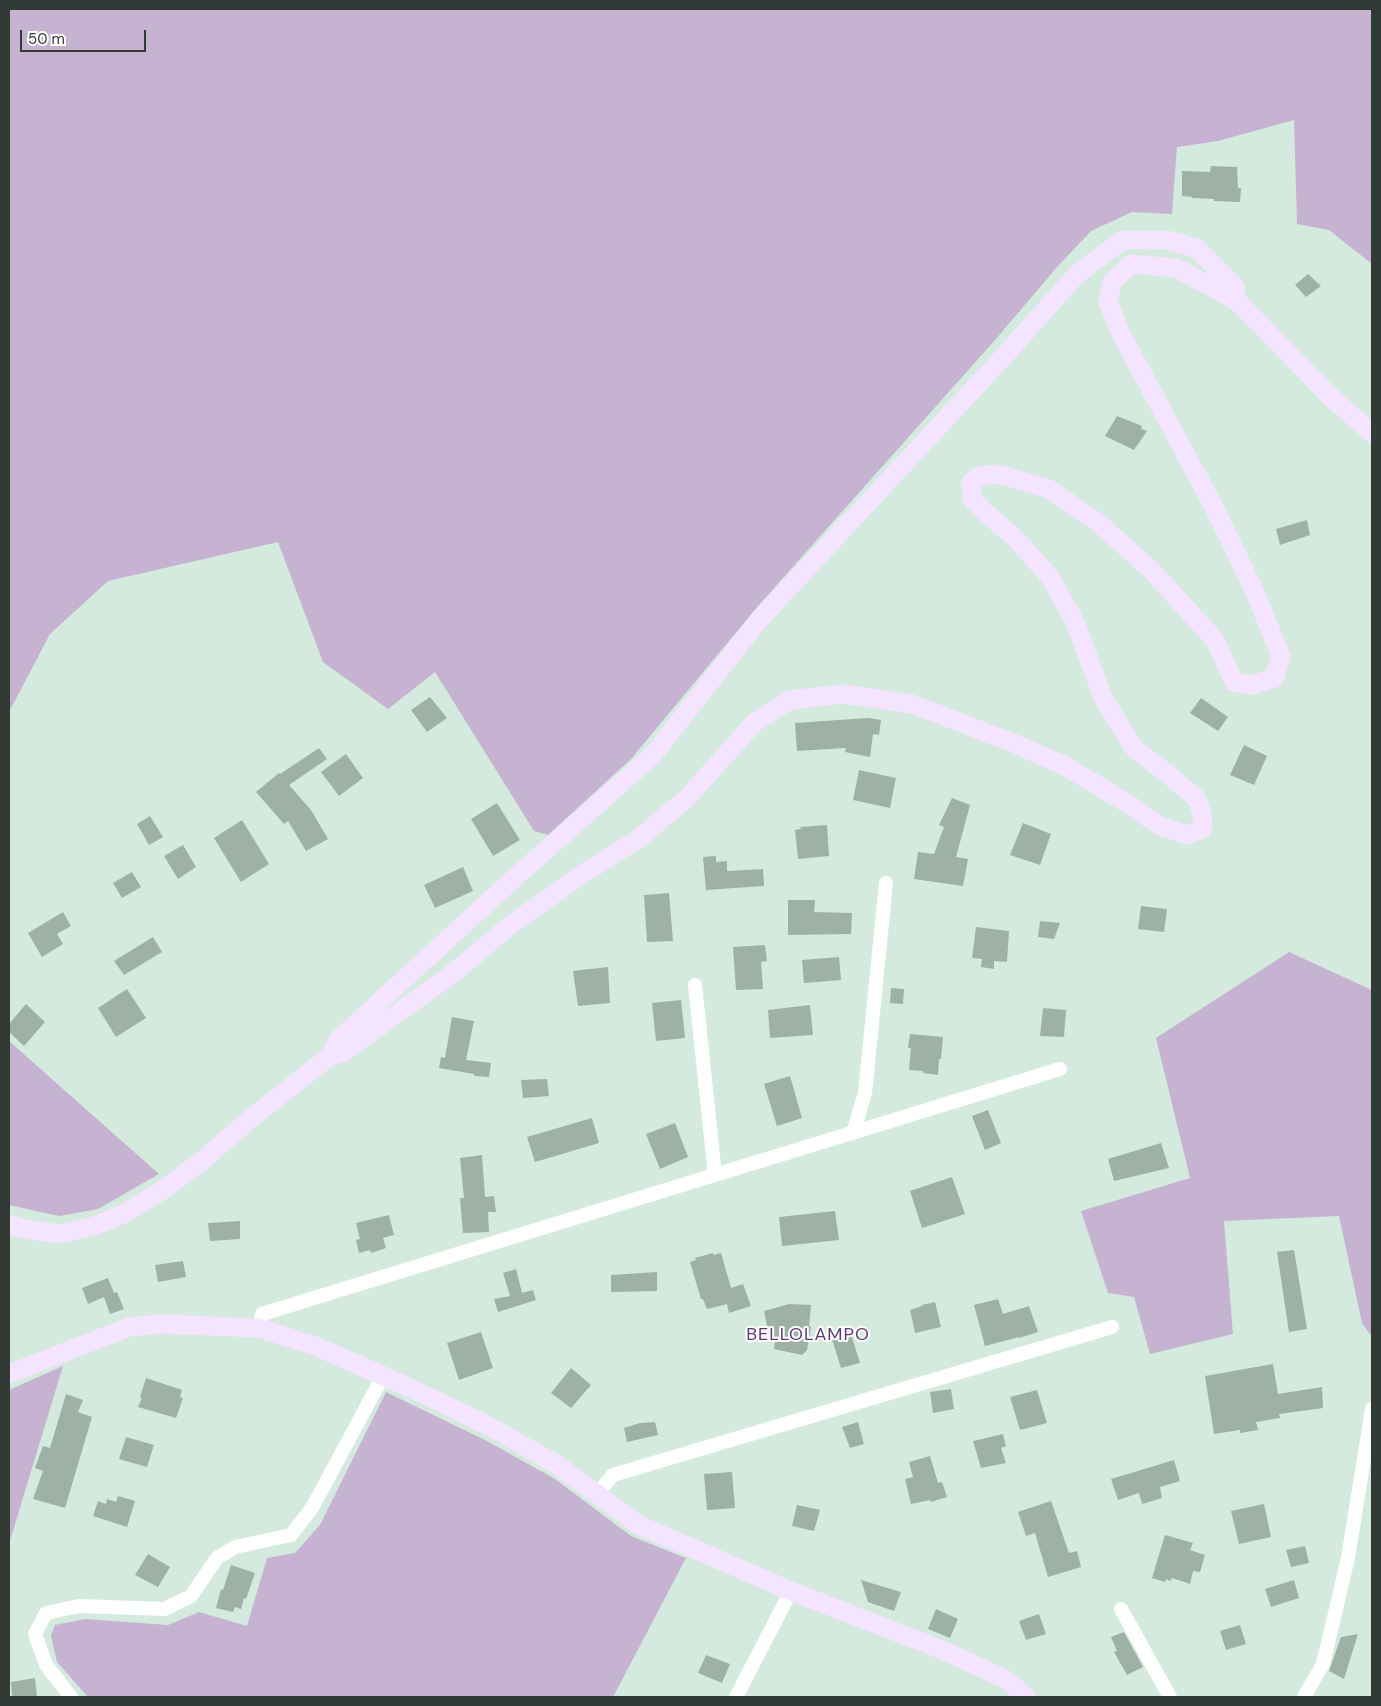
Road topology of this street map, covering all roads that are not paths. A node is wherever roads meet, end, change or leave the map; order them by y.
1 (1236, 300) junction
2 (1372, 433) edge
3 (886, 883) dead end
4 (695, 985) dead end
5 (330, 1056) junction
6 (1060, 1069) dead end
7 (853, 1133) junction
8 (715, 1175) junction
9 (9, 1224) edge
10 (1112, 1327) dead end
11 (259, 1328) junction
12 (9, 1374) edge
13 (383, 1376) junction
14 (1372, 1409) edge
15 (598, 1493) junction
16 (791, 1591) junction
17 (1121, 1609) dead end
18 (72, 1697) edge
19 (736, 1697) edge
20 (1026, 1697) edge
21 (1170, 1697) edge
22 (1304, 1697) edge

1 - 2 main road
1 - 5 main road
1 - 5 main road
3 - 7 street
4 - 8 street
5 - 9 main road
6 - 7 street
7 - 8 street
8 - 11 street
10 - 15 street
11 - 12 main road
11 - 13 main road
13 - 15 main road
13 - 18 street
14 - 22 street
15 - 16 main road
16 - 19 street
16 - 20 main road
17 - 21 street

